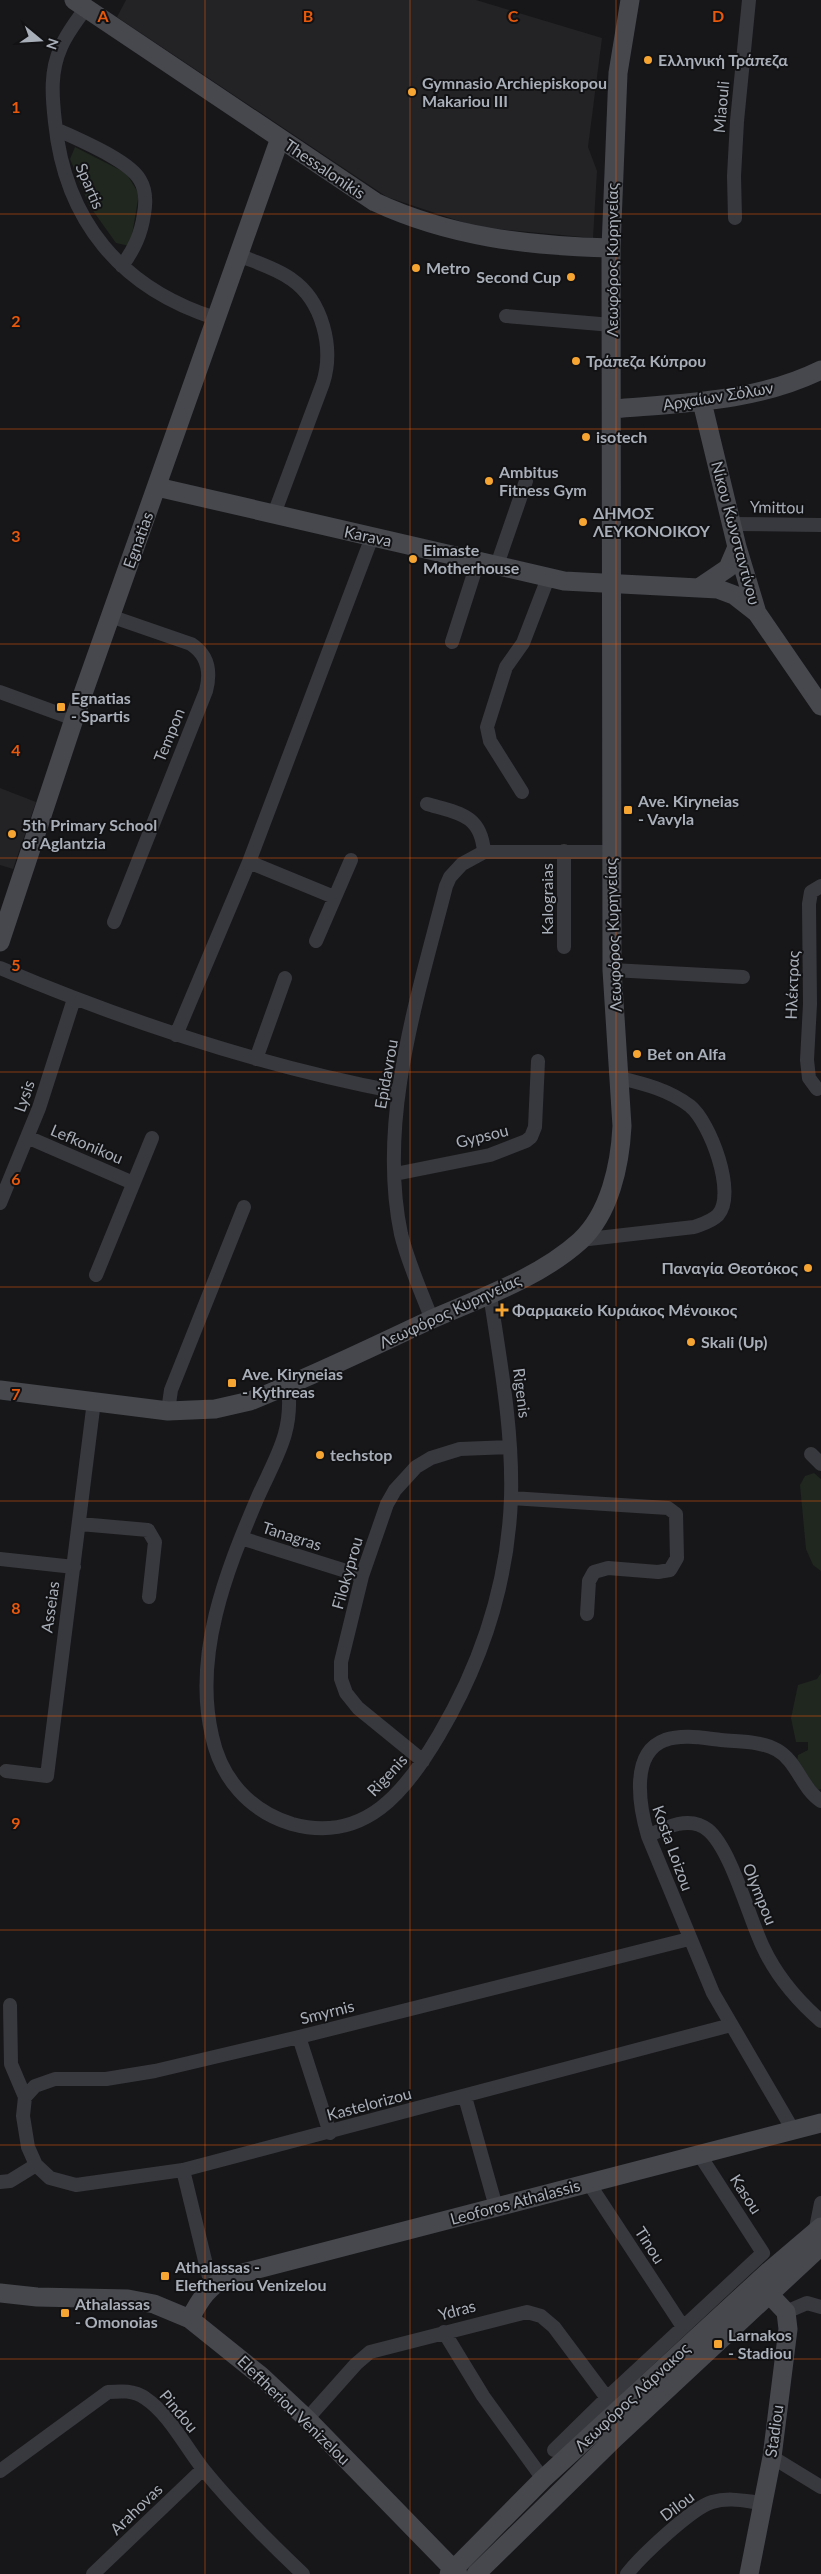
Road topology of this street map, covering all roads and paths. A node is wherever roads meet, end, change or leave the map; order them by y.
1 (630, 0) edge
2 (749, 0) edge
3 (80, 4) edge
4 (56, 129) junction
5 (280, 138) junction
6 (735, 218) dead end
7 (611, 248) junction
8 (238, 255) junction
9 (122, 266) junction
10 (506, 316) dead end
11 (215, 318) junction
12 (612, 325) junction
13 (821, 370) edge
14 (702, 402) junction
15 (613, 409) junction
16 (526, 481) dead end
17 (157, 487) junction
18 (274, 514) junction
19 (732, 524) junction
20 (821, 525) edge
21 (372, 537) junction
22 (737, 547) junction
23 (478, 561) junction
24 (497, 565) junction
25 (548, 578) junction
26 (612, 583) junction
27 (700, 586) junction
28 (757, 613) junction
29 (110, 616) junction
30 (452, 642) dead end
31 (0, 692) edge
32 (821, 706) edge
33 (74, 720) junction
34 (522, 792) dead end
35 (427, 804) dead end
36 (564, 851) junction
37 (484, 852) junction
38 (610, 852) junction
39 (352, 860) dead end
40 (249, 862) junction
41 (821, 886) edge
42 (334, 898) junction
43 (114, 922) dead end
44 (316, 941) dead end
45 (0, 942) edge
46 (564, 947) dead end
47 (0, 968) edge
48 (612, 970) junction
49 (743, 977) dead end
50 (285, 978) dead end
51 (74, 999) junction
52 (816, 1005) edge
53 (176, 1035) junction
54 (256, 1058) junction
55 (538, 1061) dead end
56 (620, 1078) junction
57 (817, 1089) dead end
58 (398, 1092) junction
59 (27, 1137) junction
60 (152, 1138) dead end
61 (395, 1174) junction
62 (133, 1183) junction
63 (0, 1203) edge
64 (244, 1207) dead end
65 (580, 1240) junction
66 (96, 1275) dead end
67 (490, 1294) junction
68 (432, 1320) junction
69 (288, 1386) junction
70 (0, 1390) edge
71 (94, 1401) junction
72 (168, 1411) junction
73 (510, 1446) junction
74 (511, 1498) junction
75 (80, 1524) junction
76 (241, 1538) junction
77 (0, 1559) edge
78 (74, 1567) junction
79 (362, 1576) junction
80 (148, 1597) dead end
81 (587, 1614) dead end
82 (424, 1761) junction
83 (6, 1771) dead end
84 (821, 1801) edge
85 (648, 1836) junction
86 (689, 1939) junction
87 (10, 2005) dead end
88 (821, 2021) edge
89 (731, 2025) junction
90 (5, 2027) edge
91 (299, 2038) junction
92 (465, 2096) junction
93 (25, 2097) junction
94 (821, 2123) edge
95 (793, 2130) junction
96 (330, 2133) junction
97 (699, 2154) junction
98 (36, 2165) junction
99 (183, 2170) junction
100 (0, 2182) edge
101 (588, 2182) junction
102 (821, 2203) edge
103 (496, 2207) junction
104 (819, 2236) edge
105 (211, 2285) junction
106 (0, 2293) edge
107 (769, 2294) junction
108 (821, 2307) edge
109 (786, 2312) junction
110 (190, 2318) junction
111 (683, 2327) junction
112 (444, 2332) junction
113 (607, 2398) junction
114 (306, 2419) junction
115 (554, 2450) dead end
116 (772, 2457) junction
117 (203, 2469) junction
118 (0, 2471) edge
119 (543, 2479) junction
120 (821, 2487) edge
121 (762, 2503) junction
122 (454, 2572) edge
123 (93, 2574) edge
124 (303, 2574) edge
125 (476, 2574) edge
126 (627, 2574) edge
127 (748, 2574) edge

1 - 7 main road, Λεωφόρος Κυρηνείας
2 - 6 street, Miaouli
3 - 4 street, Spartis
3 - 5 main road, Thessalonikis
4 - 9 street, Spartis
4 - 9 street
5 - 7 main road, Thessalonikis
5 - 8 main road, Egnatias
7 - 12 main road, Λεωφόρος Κυρηνείας
8 - 11 main road, Egnatias
8 - 18 street
9 - 11 street, Spartis
10 - 12 street
11 - 17 main road, Egnatias
12 - 15 main road, Λεωφόρος Κυρηνείας
13 - 14 main road, Αρχαίων Σόλων
14 - 15 main road, Αρχαίων Σόλων
14 - 19 main road, Νίκου Κωνσταντίνου
15 - 26 main road, Λεωφόρος Κυρηνείας
16 - 24 street
17 - 18 main road, Karava
17 - 29 main road, Egnatias
18 - 21 main road, Karava
19 - 20 street, Ymittou
19 - 22 main road, Νίκου Κωνσταντίνου
21 - 23 main road, Karava
21 - 40 street
22 - 27 main road
22 - 28 main road, Νίκου Κωνσταντίνου
23 - 24 main road, Karava
23 - 30 street
24 - 25 main road, Karava
25 - 26 main road, Karava
25 - 34 street
26 - 27 main road, Karava
26 - 38 main road, Λεωφόρος Κυρηνείας
27 - 28 main road, Karava
28 - 32 main road, Νίκου Κωνσταντίνου
29 - 33 main road, Egnatias
29 - 43 street, Tempon
31 - 33 street
33 - 45 main road, Egnatias
35 - 37 street
36 - 37 street
36 - 38 street
36 - 46 street, Kalograias
37 - 58 street, Epidavrou
38 - 48 main road, Λεωφόρος Κυρηνείας
39 - 42 street
40 - 42 street
40 - 53 street
41 - 52 street, Ηλέκτρας
42 - 44 street
47 - 51 street
48 - 49 street
48 - 56 main road, Λεωφόρος Κυρηνείας
50 - 54 street
51 - 53 street
51 - 59 street, Lysis
52 - 57 street, Ηλέκτρας
53 - 54 street
54 - 58 street
55 - 61 street, Gypsou
56 - 65 main road, Λεωφόρος Κυρηνείας
56 - 65 street
58 - 61 street, Epidavrou
59 - 62 street, Lefkonikou
59 - 63 street, Lysis
60 - 62 street, Lefkonikou
61 - 68 street, Epidavrou
62 - 66 street, Lefkonikou
64 - 72 street
65 - 67 main road, Λεωφόρος Κυρηνείας
67 - 68 main road, Λεωφόρος Κυρηνείας
67 - 73 street, Rigenis
68 - 69 main road, Λεωφόρος Κυρηνείας
69 - 72 main road, Λεωφόρος Κυρηνείας
69 - 76 street, Rigenis
70 - 71 main road, Λεωφόρος Κυρηνείας
71 - 72 main road, Λεωφόρος Κυρηνείας
71 - 75 street, Asseias
73 - 74 street, Rigenis
73 - 79 street, Filokyprou
74 - 81 street
74 - 82 street, Rigenis
75 - 78 street, Asseias
75 - 80 street
76 - 79 street, Tanagras
76 - 82 street, Rigenis
77 - 78 street
78 - 83 street, Asseias
79 - 82 street, Filokyprou
84 - 85 street, Kosta Loizou
85 - 86 street, Kosta Loizou
85 - 88 street, Olympou
86 - 89 street, Kosta Loizou
86 - 91 street, Smyrnis
87 - 90 street
89 - 92 street, Kastelorizou
89 - 95 street, Kosta Loizou
90 - 93 street
91 - 93 street, Smyrnis
91 - 96 street
92 - 96 street, Kastelorizou
92 - 103 street
93 - 98 street, Kastelorizou
94 - 95 main road, Leoforos Athalassis
95 - 97 main road, Leoforos Athalassis
96 - 99 street, Kastelorizou
97 - 101 main road, Leoforos Athalassis
97 - 111 street, Kasou
98 - 99 street, Kastelorizou
98 - 100 street
99 - 105 street
101 - 103 main road, Leoforos Athalassis
101 - 111 street, Tinou
102 - 104 street
103 - 105 main road, Leoforos Athalassis
104 - 107 main road, Λεωφόρος Λάρνακος
104 - 119 main road, Λεωφόρος Λάρνακος
105 - 110 main road
106 - 110 main road, Eleftheriou Venizelou
107 - 109 main road
107 - 125 main road, Λεωφόρος Λάρνακος
108 - 109 street
109 - 116 main road, Stadiou
110 - 114 main road, Eleftheriou Venizelou
111 - 113 street
112 - 113 street, Ydras
112 - 114 street, Ydras
112 - 119 street
113 - 115 street
114 - 122 main road, Eleftheriou Venizelou
116 - 120 street
116 - 121 main road, Stadiou
117 - 118 street, Pindou
117 - 123 street, Arahovas
117 - 124 street, Pindou
119 - 122 main road, Λεωφόρος Λάρνακος
121 - 126 street, Dilou
121 - 127 main road, Stadiou

